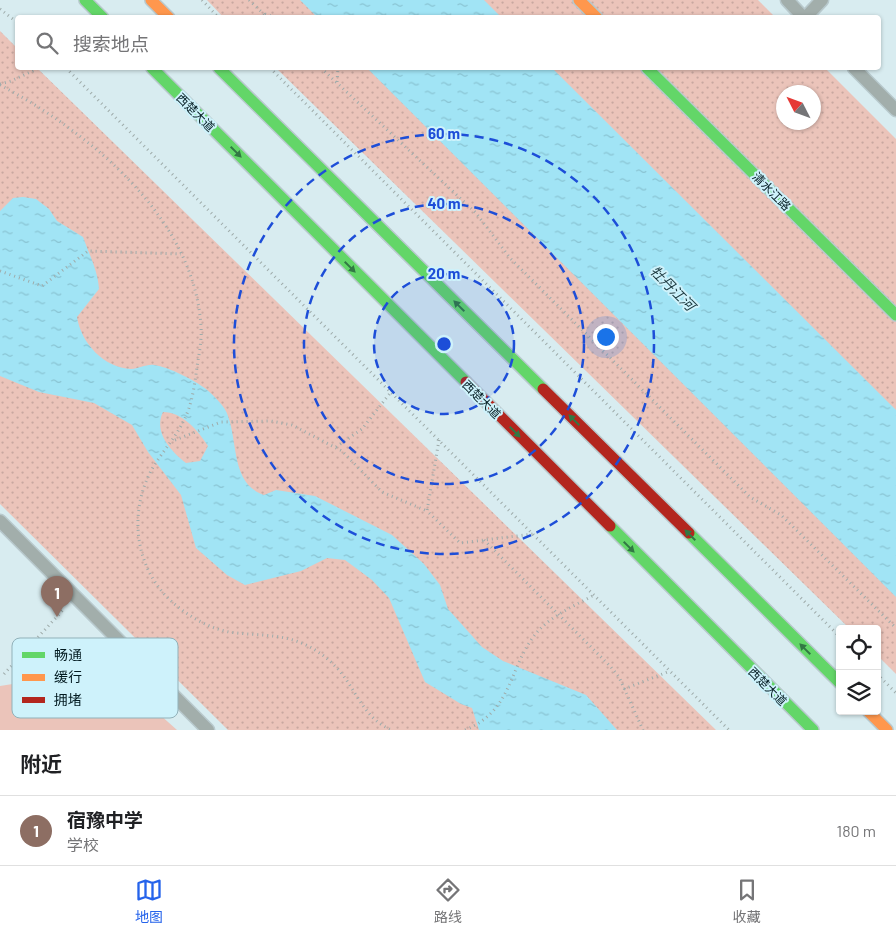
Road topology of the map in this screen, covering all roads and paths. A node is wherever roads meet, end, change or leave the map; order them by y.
1 (85, 0) edge
2 (151, 0) edge
3 (202, 0) edge
4 (249, 0) edge
5 (579, 0) edge
6 (787, 0) edge
7 (822, 0) edge
8 (0, 9) edge
9 (265, 14) joint
10 (99, 15) edge
11 (166, 15) edge
12 (216, 15) edge
13 (268, 15) edge
14 (594, 15) edge
15 (802, 15) edge
16 (808, 15) edge
17 (15, 21) edge
18 (35, 70) edge
19 (68, 70) edge
20 (154, 70) edge
21 (221, 70) edge
22 (272, 70) edge
23 (323, 70) edge
24 (338, 70) edge
25 (649, 70) edge
26 (856, 70) edge
27 (337, 83) junction
28 (0, 84) edge
29 (894, 104) edge
30 (181, 254) junction
31 (0, 271) edge
32 (896, 315) edge
33 (391, 392) junction
34 (439, 440) junction
35 (174, 441) junction
36 (336, 447) junction
37 (427, 511) junction
38 (0, 521) edge
39 (534, 534) junction
40 (484, 540) junction
41 (594, 595) junction
42 (76, 597) junction
43 (559, 616) junction
44 (896, 628) edge
45 (836, 633) edge
46 (38, 638) edge
47 (117, 638) edge
48 (12, 665) edge
49 (670, 671) junction
50 (4, 674) dead end
51 (881, 678) edge
52 (836, 680) edge
53 (624, 688) junction
54 (896, 693) edge
55 (178, 700) edge
56 (872, 715) edge
57 (208, 730) edge
58 (392, 730) edge
59 (465, 730) edge
60 (643, 730) edge
61 (729, 730) edge
62 (813, 730) edge
63 (887, 730) edge

1 - 10 main road
2 - 11 main road
3 - 12 path
4 - 9 path
5 - 14 main road
6 - 15 lane
7 - 16 lane
8 - 17 path
9 - 13 path
18 - 28 path
19 - 33 path
20 -> 62 main road, 西楚大道
52 -> 21 main road
22 - 45 path
23 - 27 path
24 - 27 path
25 - 32 main road, 清水江路
26 - 29 lane
27 - 44 path
28 - 30 path
30 - 31 path
30 - 35 path
33 - 34 path
33 - 36 path
34 - 37 path
34 - 39 path
35 - 36 path
35 - 58 path
36 - 37 path
37 - 40 path
38 - 42 lane
39 - 40 path
39 - 41 path
40 - 43 path
41 - 43 path
41 - 49 path
42 - 46 path
42 - 47 lane
43 - 53 path
43 - 59 path
48 - 50 path
49 - 53 path
49 - 61 path
51 - 54 path
53 - 60 path
55 - 57 lane
56 - 63 main road

